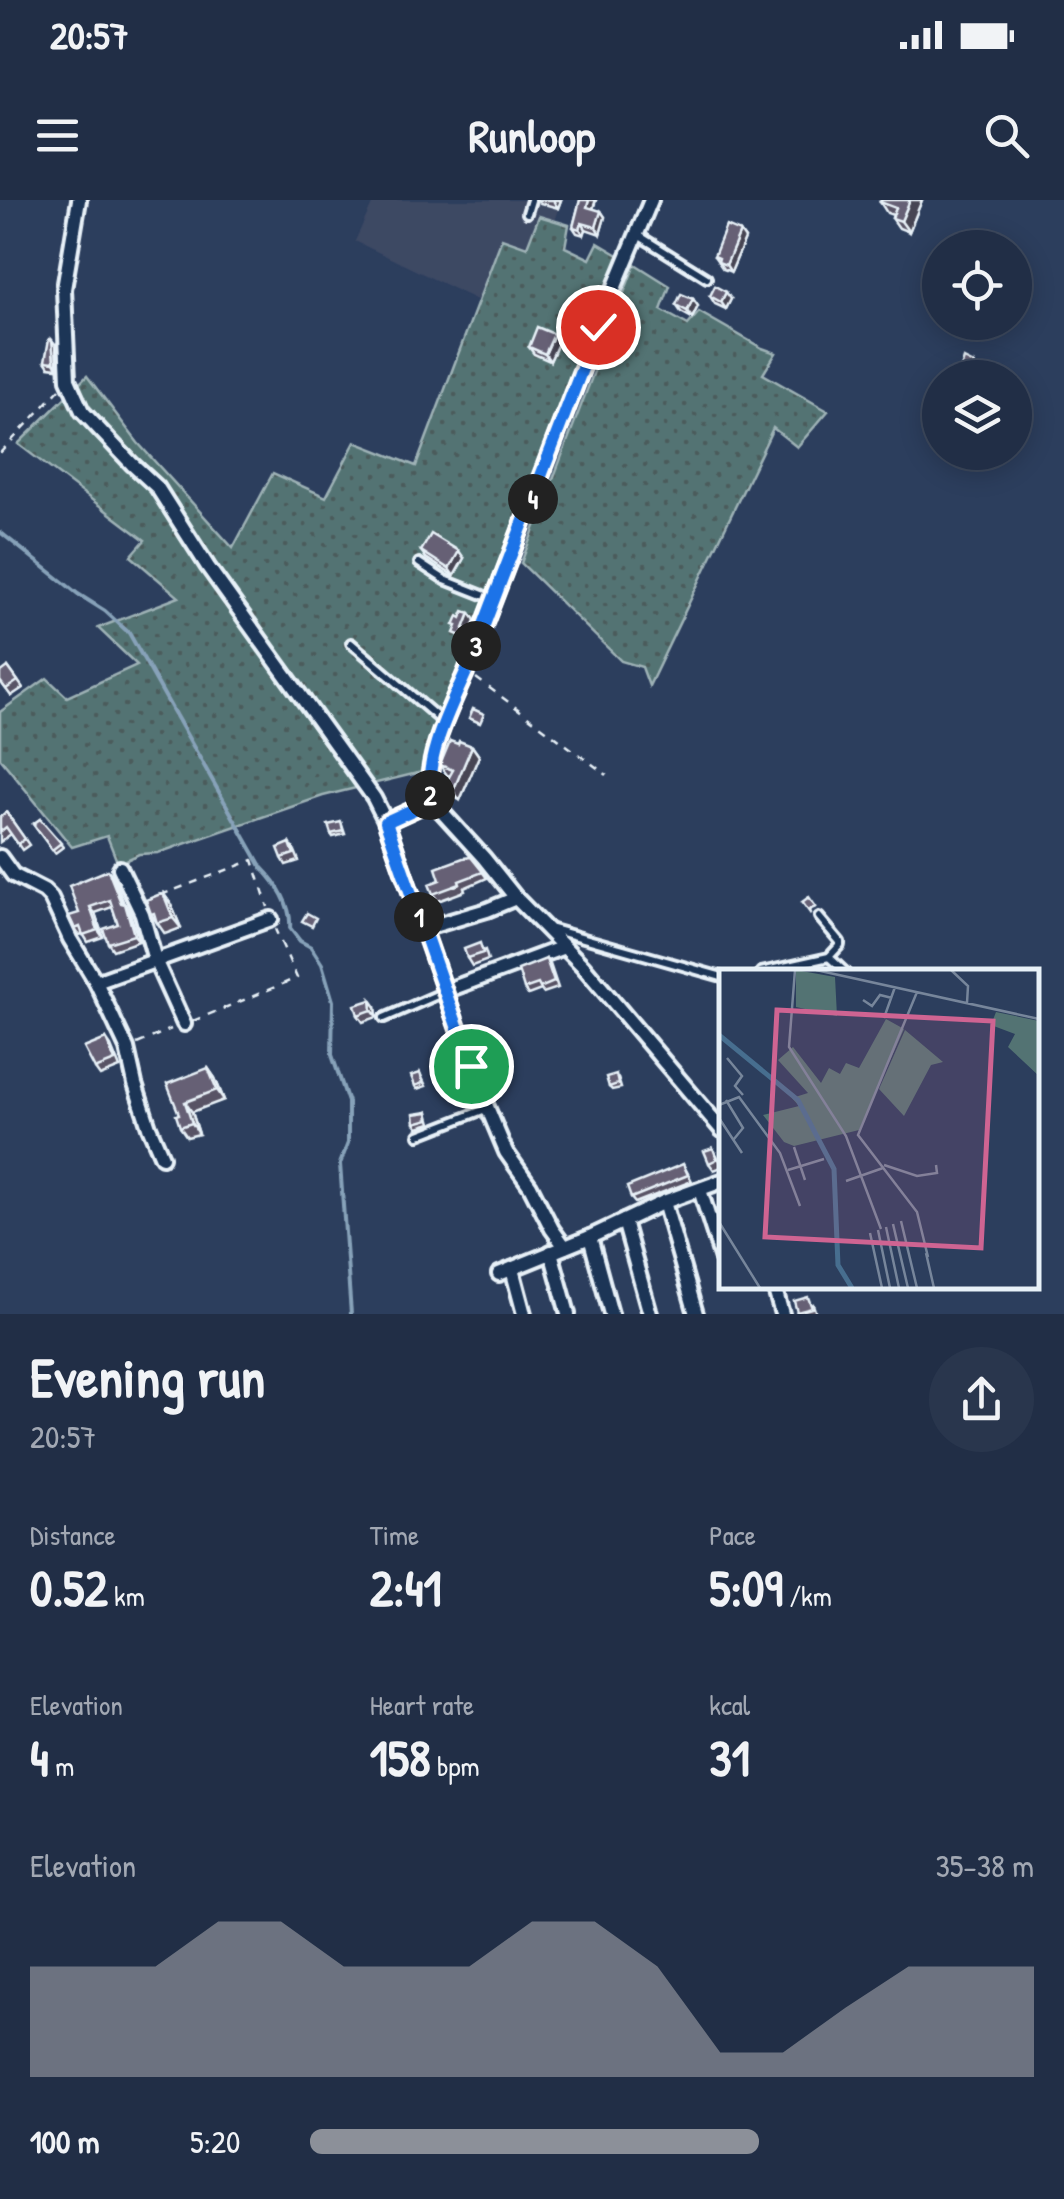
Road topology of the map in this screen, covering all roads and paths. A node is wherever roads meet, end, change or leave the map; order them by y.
1 (79, 200) edge
2 (531, 200) edge
3 (651, 200) edge
4 (527, 212) dead end
5 (637, 234) junction
6 (707, 278) dead end
7 (68, 380) junction
8 (0, 453) edge
9 (419, 563) dead end
10 (493, 598) junction
11 (351, 643) dead end
12 (466, 672) junction
13 (444, 723) junction
14 (606, 775) dead end
15 (432, 801) junction
16 (386, 822) junction
17 (0, 857) edge
18 (253, 860) dead end
19 (120, 868) dead end
20 (516, 898) junction
21 (136, 904) junction
22 (819, 917) dead end
23 (272, 919) dead end
24 (546, 927) junction
25 (424, 930) junction
26 (564, 947) junction
27 (830, 958) junction
28 (155, 960) junction
29 (777, 969) edge
30 (842, 969) edge
31 (719, 976) edge
32 (297, 978) dead end
33 (96, 982) junction
34 (445, 991) junction
35 (384, 1018) dead end
36 (184, 1024) junction
37 (127, 1048) junction
38 (489, 1107) junction
39 (719, 1126) edge
40 (419, 1135) dead end
41 (162, 1158) dead end
42 (719, 1182) edge
43 (700, 1190) junction
44 (664, 1202) junction
45 (624, 1221) junction
46 (590, 1237) junction
47 (565, 1247) junction
48 (719, 1250) edge
49 (551, 1252) junction
50 (778, 1289) edge
51 (524, 1314) edge
52 (568, 1314) edge
53 (612, 1314) edge
54 (650, 1314) edge
55 (696, 1314) edge
56 (786, 1314) edge

1 - 7 street
2 - 4 lane
3 - 5 street
5 - 6 lane
5 - 10 street
7 - 8 path
7 - 16 street
9 - 10 lane
10 - 12 street
11 - 13 lane
12 - 13 street
12 - 14 path
13 - 15 street
15 - 16 street
15 - 20 street
16 - 25 street
17 - 33 street
18 - 21 path
19 - 21 street
20 - 24 street
20 - 25 street
21 - 28 street
22 - 27 lane
23 - 28 street
24 - 26 street
24 - 31 lane
25 - 34 street
26 - 34 street
26 - 39 street
27 - 29 lane
27 - 30 lane
28 - 33 street
28 - 36 street
32 - 36 path
33 - 37 street
34 - 35 lane
34 - 38 street
36 - 37 path
37 - 41 street
38 - 40 lane
38 - 47 street
42 - 43 street
43 - 44 street
43 - 48 street
44 - 45 street
44 - 55 street
45 - 46 street
45 - 54 street
46 - 47 street
46 - 53 street
47 - 49 street
49 - 51 street
49 - 52 street
50 - 56 street

